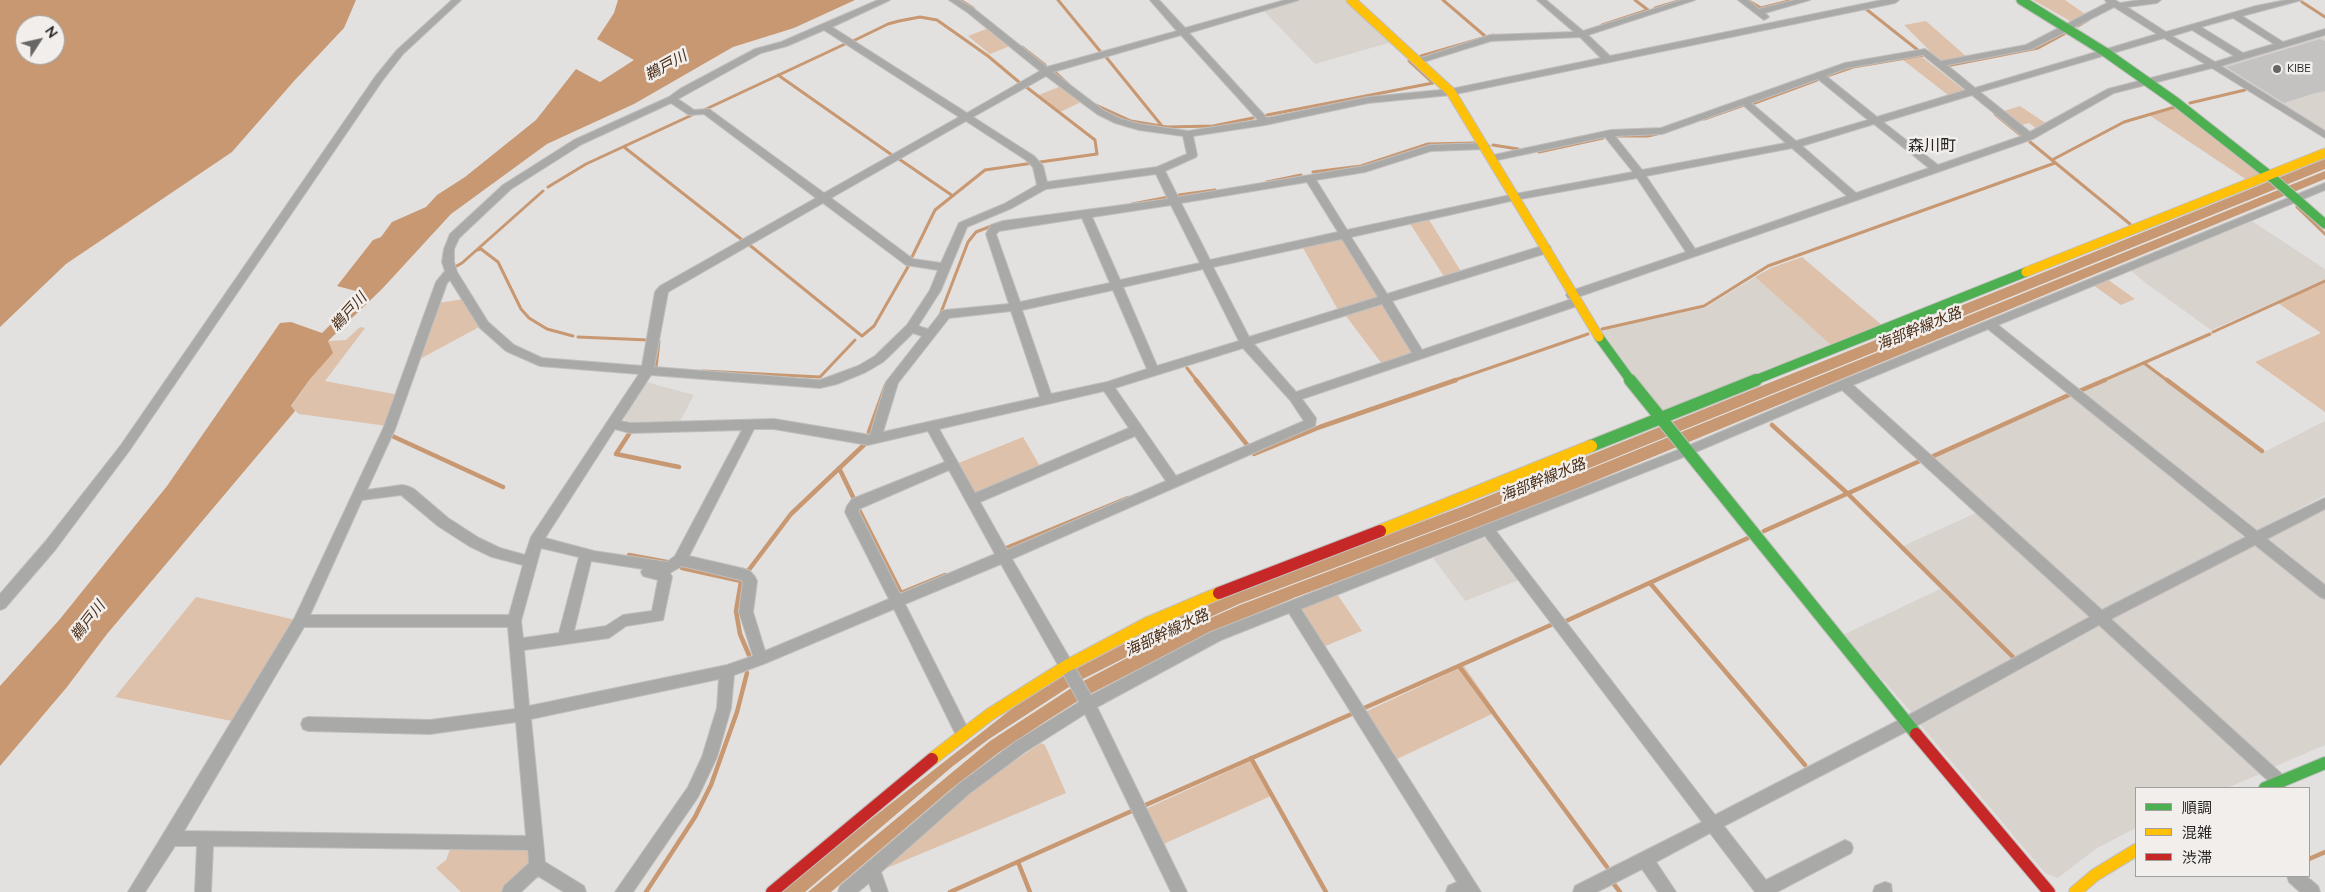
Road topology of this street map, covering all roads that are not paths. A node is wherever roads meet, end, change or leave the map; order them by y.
1 (457, 0) edge
2 (886, 0) edge
3 (953, 0) edge
4 (1154, 0) edge
5 (1295, 0) edge
6 (1351, 0) edge
7 (1541, 0) edge
8 (1691, 0) edge
9 (1742, 0) edge
10 (1806, 0) edge
11 (1847, 0) edge
12 (1895, 0) edge
13 (2021, 0) edge
14 (2157, 0) edge
15 (2298, 0) edge
16 (2114, 3) edge
17 (1859, 8) junction
18 (1759, 12) junction
19 (2234, 15) junction
20 (1773, 25) junction
21 (826, 27) junction
22 (2194, 27) junction
23 (2067, 28) junction
24 (1183, 32) junction
25 (2325, 32) edge
26 (1582, 34) junction
27 (2163, 35) junction
28 (2282, 45) junction
29 (2105, 52) junction
30 (2242, 57) junction
31 (1608, 60) junction
32 (1417, 61) junction
33 (1939, 64) junction
34 (2214, 66) junction
35 (1046, 72) junction
36 (1819, 75) junction
37 (2148, 81) junction
38 (1974, 91) junction
39 (1451, 92) junction
40 (672, 99) junction
41 (1744, 102) junction
42 (966, 117) junction
43 (1876, 121) junction
44 (1265, 122) junction
45 (1188, 134) junction
46 (1608, 134) junction
47 (2325, 135) edge
48 (2029, 137) junction
49 (1794, 145) junction
50 (1485, 146) junction
51 (2325, 153) edge
52 (1493, 158) junction
53 (1936, 169) junction
54 (1159, 170) junction
55 (1639, 173) junction
56 (2269, 175) junction
57 (1309, 177) junction
58 (1043, 186) junction
59 (2325, 186) edge
60 (1515, 197) junction
61 (2295, 197) junction
62 (824, 198) junction
63 (1855, 198) junction
64 (1176, 201) junction
65 (1086, 215) junction
66 (2325, 224) edge
67 (1344, 234) junction
68 (1546, 249) junction
69 (1692, 253) junction
70 (1206, 265) junction
71 (943, 267) junction
72 (452, 272) junction
73 (1116, 285) junction
74 (1574, 299) junction
75 (1385, 300) junction
76 (1016, 307) junction
77 (1990, 324) junction
78 (911, 328) junction
79 (930, 334) junction
80 (1246, 343) junction
81 (1419, 355) junction
82 (647, 371) junction
83 (1154, 372) junction
84 (1844, 384) junction
85 (1107, 386) junction
86 (1294, 397) junction
87 (1047, 400) junction
88 (1660, 419) junction
89 (612, 424) junction
90 (751, 424) junction
91 (931, 426) junction
92 (1137, 430) junction
93 (875, 438) junction
94 (1686, 450) junction
95 (952, 464) junction
96 (1174, 483) junction
97 (357, 496) junction
98 (972, 500) junction
99 (2325, 503) edge
100 (1487, 529) junction
101 (2256, 538) junction
102 (536, 541) junction
103 (590, 556) junction
104 (1003, 557) junction
105 (680, 560) junction
106 (530, 562) junction
107 (2325, 593) edge
108 (896, 602) junction
109 (0, 604) edge
110 (1292, 606) junction
111 (2100, 618) junction
112 (300, 621) junction
113 (514, 621) junction
114 (565, 638) junction
115 (516, 645) junction
116 (761, 659) junction
117 (1065, 667) junction
118 (727, 671) junction
119 (1087, 701) junction
120 (523, 714) junction
121 (1908, 723) junction
122 (308, 724) dead end
123 (963, 734) junction
124 (2325, 763) edge
125 (2280, 782) junction
126 (2268, 787) edge
127 (1713, 824) junction
128 (171, 838) junction
129 (205, 838) junction
130 (536, 841) junction
131 (1845, 848) dead end
132 (2135, 851) edge
133 (1644, 859) junction
134 (537, 866) junction
135 (872, 869) junction
136 (2296, 877) edge
137 (1471, 888) edge
138 (1765, 891) edge
139 (136, 892) edge
140 (203, 892) edge
141 (510, 892) edge
142 (578, 892) edge
143 (624, 892) edge
144 (772, 892) edge
145 (846, 892) edge
146 (880, 892) edge
147 (1179, 892) edge
148 (1454, 892) edge
149 (1581, 892) edge
150 (1668, 892) edge
151 (2049, 892) edge
152 (2075, 892) edge
153 (2312, 892) edge

1 - 109 street
2 - 21 street
3 - 35 street
4 - 24 street
5 - 24 street
6 - 32 street
7 - 26 street
8 - 26 street
9 - 18 street
10 - 18 street
11 - 17 street
12 - 17 street
13 - 23 street
14 - 16 street
15 - 19 street
16 - 23 street
16 - 27 street
17 - 20 street
18 - 20 street
19 - 22 street
19 - 28 street
20 - 31 street
21 - 40 street
21 - 42 street
22 - 27 street
22 - 30 street
23 - 29 street
23 - 33 street
24 - 35 street
24 - 44 street
25 - 28 street
26 - 31 street
26 - 32 street
27 - 29 street
27 - 34 street
28 - 30 street
29 - 37 street
29 - 38 street
30 - 34 street
31 - 39 street
32 - 39 street
33 - 36 street
33 - 38 street
34 - 37 street
34 - 47 street
35 - 42 street
35 - 45 street
36 - 41 street
36 - 43 street
37 - 48 street
37 - 56 street
38 - 43 street
38 - 48 street
39 - 44 street
39 - 50 street
40 - 62 street
40 - 72 street
41 - 46 street
41 - 49 street
42 - 58 street
42 - 62 street
43 - 49 street
43 - 53 street
44 - 45 street
45 - 54 street
46 - 52 street
46 - 55 street
48 - 53 street
49 - 55 street
49 - 63 street
50 - 52 street
50 - 57 street
51 - 56 street
52 - 60 street
53 - 63 street
54 - 58 street
54 - 64 street
55 - 60 street
55 - 69 street
56 - 61 street
56 - 88 street
57 - 64 street
57 - 67 street
58 - 71 street
59 - 61 street
60 - 67 street
60 - 68 street
61 - 66 street
61 - 77 street
62 - 71 street
62 - 82 street
63 - 69 street
64 - 65 street
64 - 70 street
65 - 73 street
65 - 76 street
67 - 70 street
67 - 75 street
68 - 74 street
68 - 75 street
69 - 74 street
70 - 73 street
70 - 80 street
71 - 78 street
72 - 82 street
72 - 97 street
73 - 76 street
73 - 83 street
74 - 81 street
74 - 88 street
75 - 80 street
75 - 81 street
76 - 79 street
76 - 87 street
77 - 84 street
77 - 101 street
78 - 79 street
78 - 82 street
79 - 93 street
80 - 83 street
80 - 86 street
81 - 86 street
82 - 89 street
83 - 85 street
84 - 94 street
84 - 111 street
85 - 87 street
85 - 92 street
86 - 96 street
87 - 91 street
88 - 94 street
88 - 117 street
89 - 90 street
89 - 102 street
90 - 93 street
90 - 105 street
91 - 93 street
91 - 95 street
92 - 96 street
92 - 98 street
94 - 100 street
94 - 121 street
95 - 98 street
95 - 108 street
96 - 104 street
97 - 106 street
97 - 112 street
98 - 104 street
99 - 101 street
100 - 110 street
100 - 127 street
101 - 107 street
101 - 111 street
102 - 103 street
102 - 106 street
103 - 105 street
103 - 114 street
103 - 114 street
104 - 108 street
104 - 117 street
105 - 116 street
106 - 113 street
108 - 116 street
108 - 123 street
110 - 119 street
110 - 137 street
111 - 121 street
111 - 125 street
112 - 113 street
112 - 128 street
113 - 115 street
114 - 115 street
115 - 120 street
116 - 118 street
117 - 119 street
117 - 123 street
118 - 120 street
118 - 143 street
119 - 135 street
119 - 147 street
120 - 122 street
120 - 130 street
121 - 127 street
121 - 151 street
123 - 144 street
124 - 125 street
125 - 126 street
127 - 133 street
127 - 138 street
128 - 129 street
128 - 139 street
129 - 130 street
129 - 140 street
130 - 134 street
131 - 138 street
132 - 152 street
133 - 149 street
133 - 150 street
134 - 141 street
134 - 142 street
135 - 145 street
135 - 146 street
136 - 153 street
137 - 148 street

